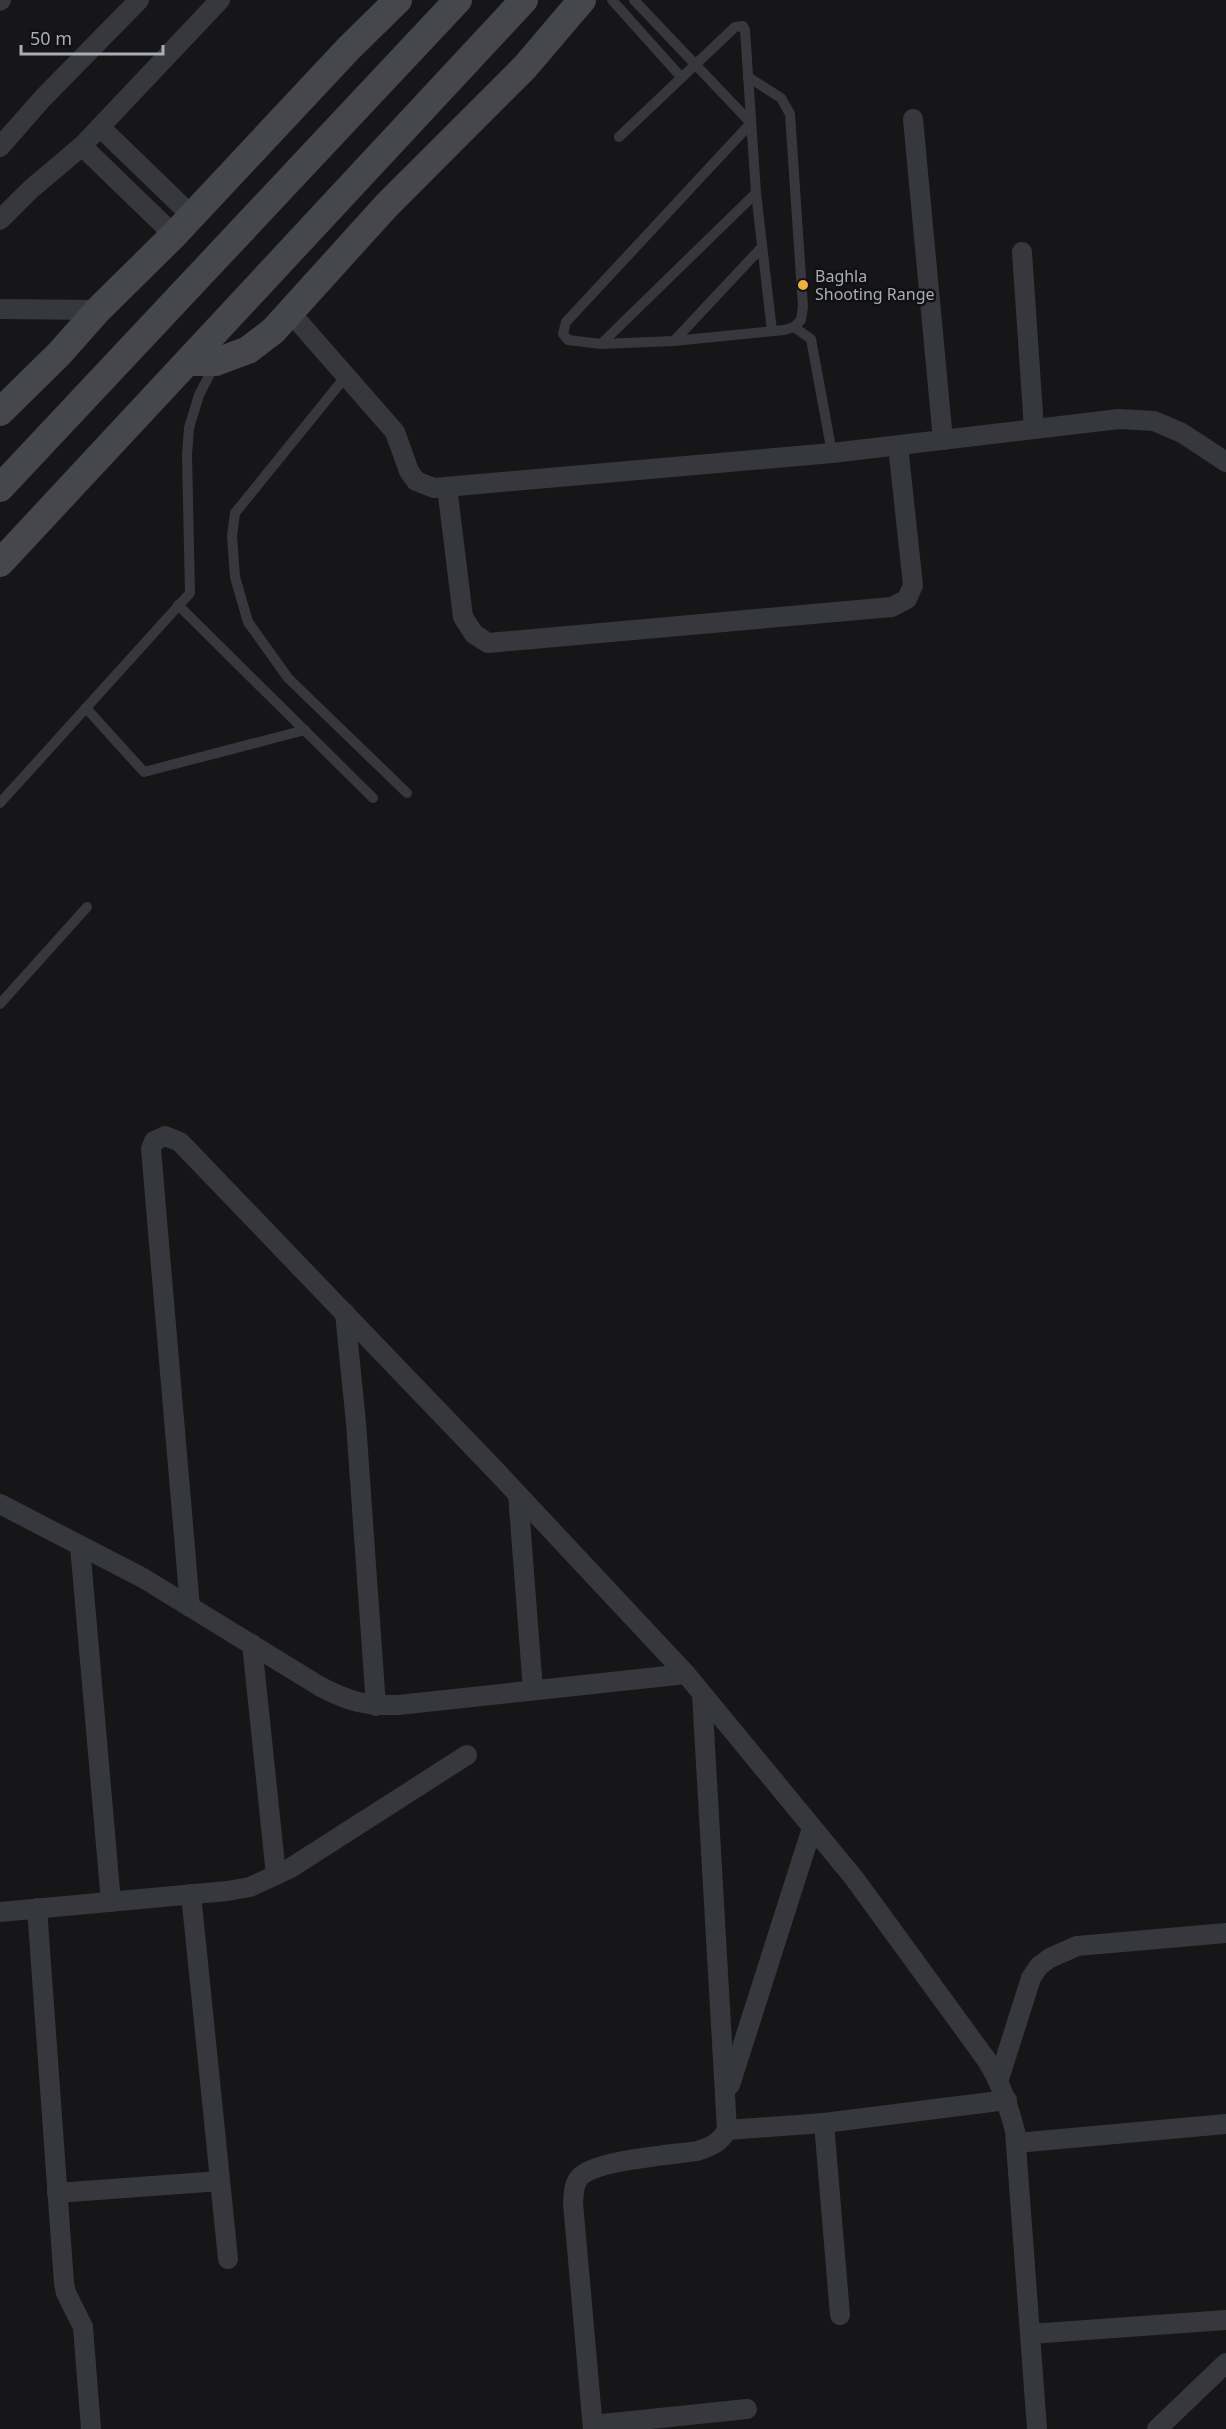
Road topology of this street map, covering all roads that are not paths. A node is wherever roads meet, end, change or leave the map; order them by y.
1 (139, 0) edge
2 (220, 0) edge
3 (398, 0) edge
4 (458, 0) edge
5 (524, 0) edge
6 (582, 0) edge
7 (612, 0) edge
8 (634, 0) edge
9 (694, 65) junction
10 (681, 77) junction
11 (748, 77) junction
12 (913, 118) dead end
13 (751, 123) junction
14 (100, 127) junction
15 (619, 136) dead end
16 (82, 146) junction
17 (0, 147) edge
18 (756, 193) junction
19 (0, 220) edge
20 (183, 226) junction
21 (762, 247) junction
22 (1022, 252) dead end
23 (0, 309) edge
24 (98, 310) junction
25 (290, 312) junction
26 (794, 327) junction
27 (772, 332) junction
28 (674, 341) junction
29 (601, 344) junction
30 (188, 362) junction
31 (216, 362) junction
32 (346, 376) junction
33 (0, 412) edge
34 (1034, 429) junction
35 (943, 440) junction
36 (898, 446) junction
37 (832, 453) junction
38 (1226, 462) edge
39 (447, 487) junction
40 (0, 488) edge
41 (5, 547) edge
42 (178, 605) junction
43 (86, 708) junction
44 (305, 730) junction
45 (407, 793) dead end
46 (374, 798) dead end
47 (0, 803) edge
48 (87, 907) dead end
49 (0, 1004) edge
50 (345, 1312) junction
51 (518, 1494) junction
52 (0, 1504) edge
53 (80, 1546) junction
54 (190, 1607) junction
55 (252, 1644) junction
56 (686, 1674) junction
57 (533, 1690) junction
58 (702, 1694) junction
59 (376, 1706) junction
60 (467, 1755) dead end
61 (812, 1828) junction
62 (276, 1875) junction
63 (191, 1894) junction
64 (111, 1902) junction
65 (38, 1908) junction
66 (0, 1912) edge
67 (1226, 1933) edge
68 (999, 2079) junction
69 (727, 2096) junction
70 (1007, 2100) junction
71 (824, 2123) junction
72 (1226, 2124) edge
73 (727, 2130) junction
74 (1016, 2142) junction
75 (220, 2181) junction
76 (57, 2193) junction
77 (228, 2259) dead end
78 (840, 2315) dead end
79 (1226, 2320) edge
80 (1030, 2334) junction
81 (1226, 2363) edge
82 (747, 2409) dead end
83 (593, 2427) edge
84 (91, 2429) edge
85 (1037, 2429) edge
86 (1157, 2429) edge

1 - 17 street
2 - 14 street
3 - 20 main road
4 - 40 main road
5 - 30 main road
6 - 25 main road
7 - 10 lane
8 - 9 lane
9 - 10 lane
9 - 11 lane
9 - 13 lane
10 - 15 lane
11 - 13 lane
11 - 26 lane
12 - 35 street
13 - 18 lane
13 - 29 lane
14 - 16 street
14 - 20 street
16 - 19 street
16 - 20 street
18 - 21 lane
18 - 29 lane
20 - 24 main road
21 - 27 lane
21 - 28 lane
22 - 34 street
23 - 24 street
24 - 33 main road
25 - 31 main road
25 - 32 street
26 - 27 lane
26 - 37 lane
27 - 28 lane
28 - 29 lane
30 - 31 main road
30 - 41 main road
31 - 42 lane
32 - 39 street
32 - 45 lane
34 - 35 street
34 - 38 street
35 - 36 street
36 - 37 street
36 - 39 street
37 - 39 street
42 - 43 lane
42 - 44 lane
43 - 44 lane
43 - 47 lane
44 - 46 lane
48 - 49 lane
50 - 51 street
50 - 54 street
50 - 59 street
51 - 56 street
51 - 57 street
52 - 53 street
53 - 54 street
53 - 64 street
54 - 55 street
55 - 59 street
55 - 62 street
56 - 57 street
56 - 58 street
57 - 59 street
58 - 61 street
58 - 69 street
60 - 62 street
61 - 68 street
61 - 69 street
62 - 63 street
63 - 64 street
63 - 75 street
64 - 65 street
65 - 66 street
65 - 76 street
67 - 68 street
68 - 70 street
69 - 73 street
70 - 71 street
70 - 74 street
71 - 73 street
71 - 78 street
72 - 74 street
73 - 83 street
74 - 80 street
75 - 76 street
75 - 77 street
76 - 84 street
79 - 80 street
80 - 85 street
81 - 86 street
82 - 83 street

